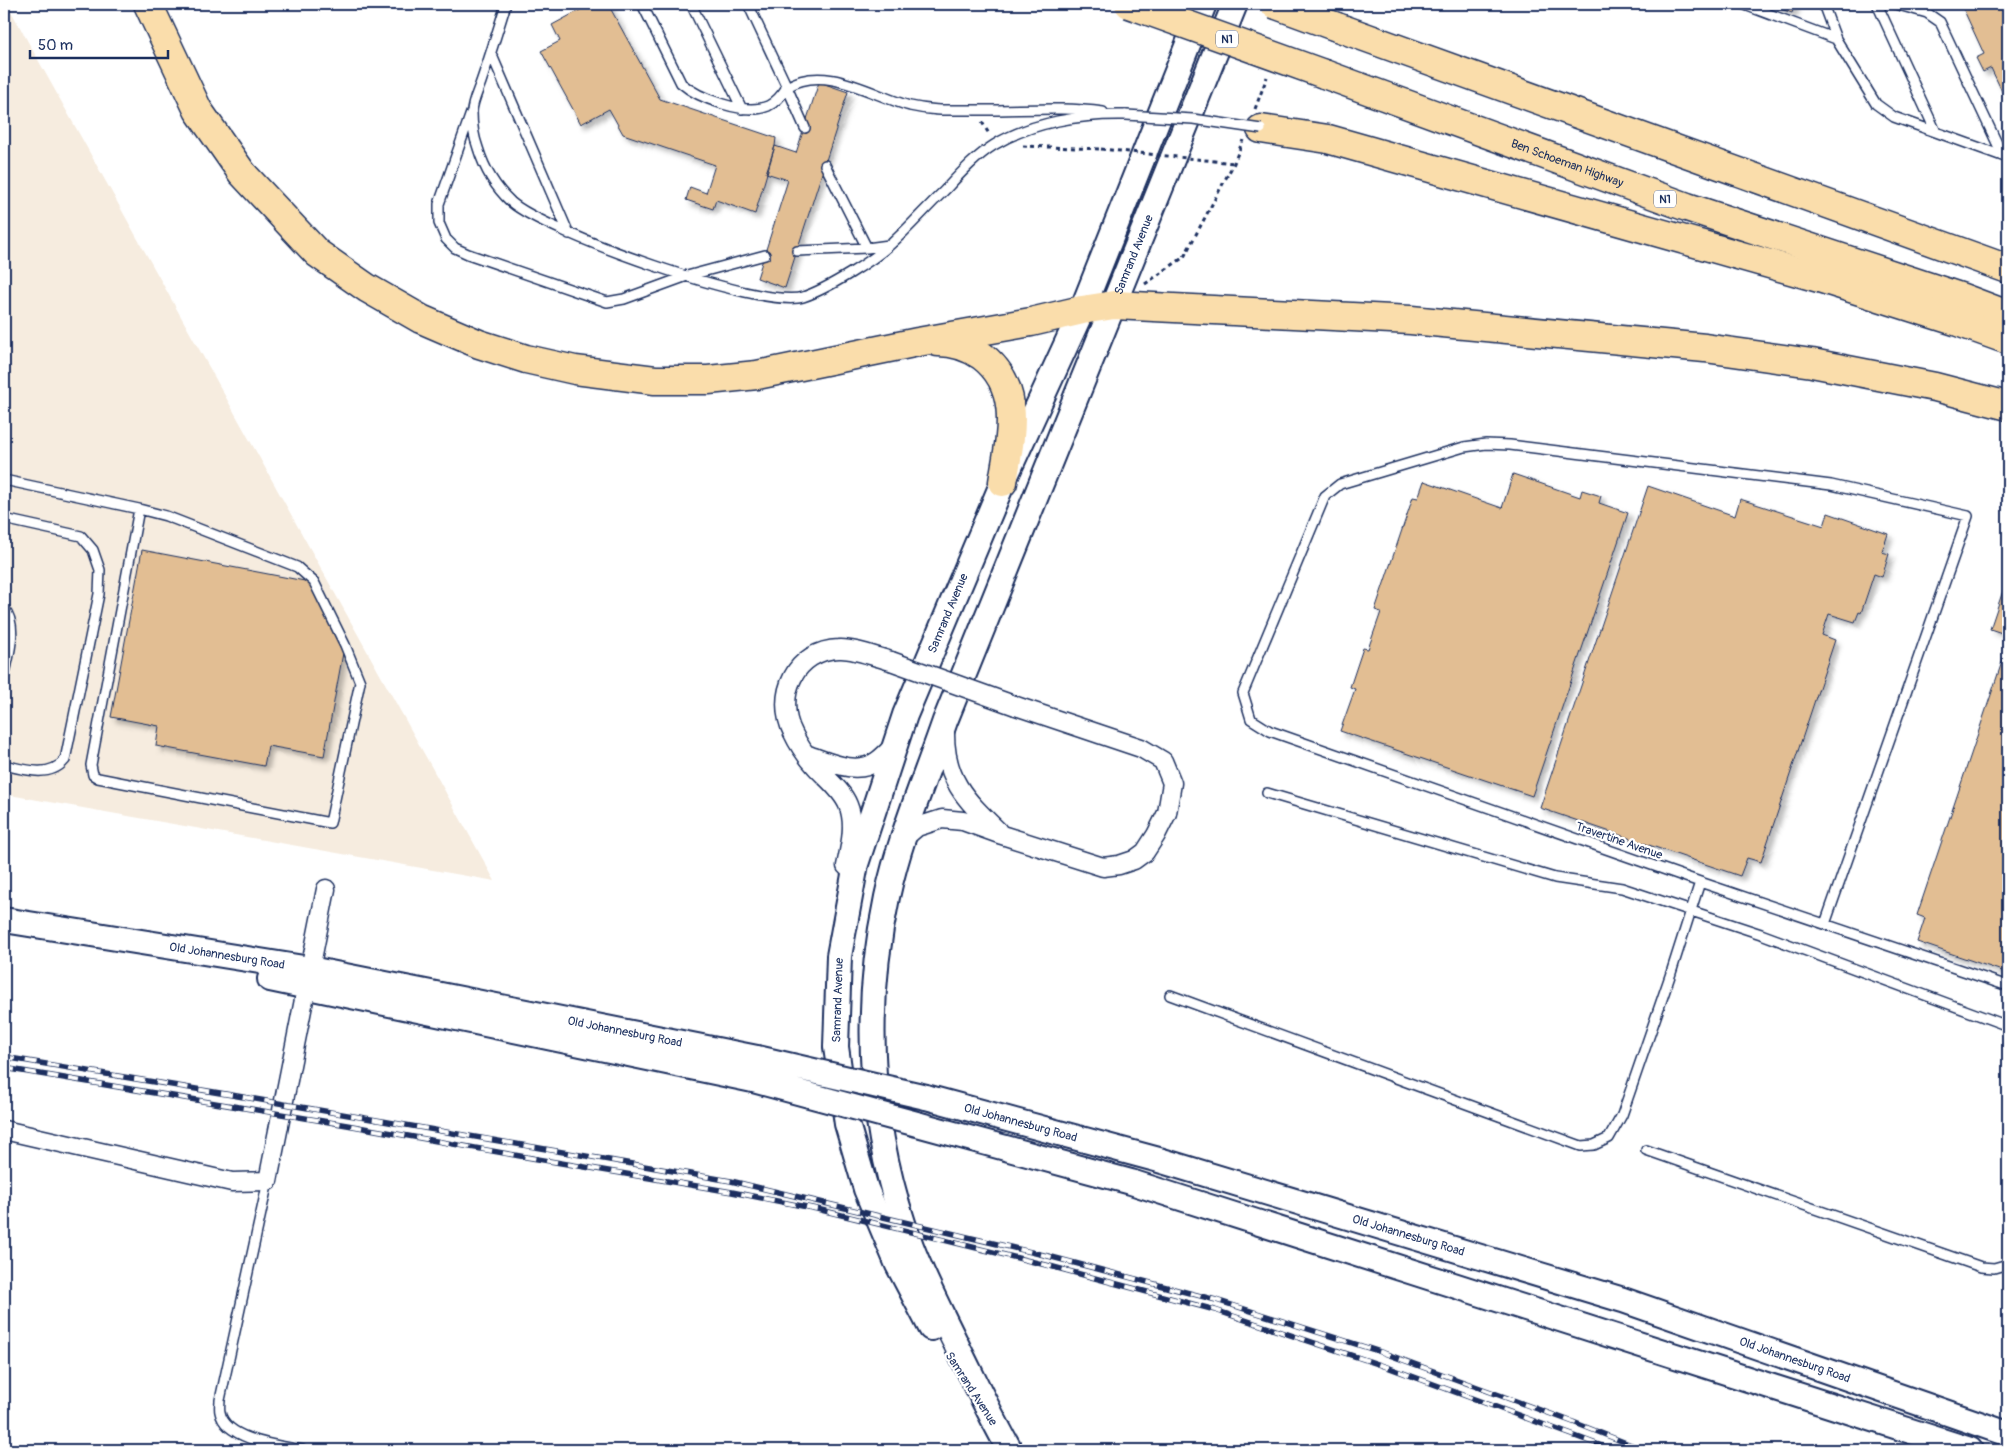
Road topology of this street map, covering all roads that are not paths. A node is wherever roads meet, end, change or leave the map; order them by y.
1 (148, 4) edge
2 (506, 4) edge
3 (642, 4) edge
4 (691, 4) edge
5 (748, 4) edge
6 (1129, 4) edge
7 (1204, 4) edge
8 (1235, 4) edge
9 (1274, 4) edge
10 (1742, 4) edge
11 (1823, 4) edge
12 (1877, 4) edge
13 (1895, 4) edge
14 (1836, 38) junction
15 (491, 53) junction
16 (787, 87) junction
17 (742, 109) junction
18 (472, 111) junction
19 (1125, 114) junction
20 (1253, 125) joint
21 (805, 128) dead end
22 (1936, 132) junction
23 (2006, 157) edge
24 (825, 165) dead end
25 (569, 234) junction
26 (891, 244) junction
27 (867, 248) junction
28 (797, 251) dead end
29 (765, 255) dead end
30 (2008, 269) edge
31 (686, 276) junction
32 (1114, 305) junction
33 (1082, 310) junction
34 (2008, 315) edge
35 (2008, 340) edge
36 (918, 342) junction
37 (2008, 406) edge
38 (4, 480) edge
39 (1003, 482) junction
40 (139, 509) junction
41 (4, 519) edge
42 (4, 608) edge
43 (4, 678) edge
44 (945, 721) junction
45 (896, 744) junction
46 (808, 755) junction
47 (4, 766) edge
48 (1267, 793) dead end
49 (1002, 835) junction
50 (902, 841) junction
51 (1700, 882) junction
52 (326, 889) dead end
53 (1690, 910) junction
54 (4, 920) edge
55 (1825, 924) junction
56 (4, 934) edge
57 (839, 956) junction
58 (309, 978) junction
59 (2008, 986) edge
60 (1170, 995) dead end
61 (2008, 1026) edge
62 (755, 1069) junction
63 (4, 1130) edge
64 (1646, 1150) dead end
65 (268, 1181) junction
66 (2008, 1264) edge
67 (2008, 1434) edge
68 (1005, 1442) edge
69 (302, 1450) edge
70 (1970, 1450) edge

1 - 36 highway
2 - 15 lane
3 - 17 lane
4 - 17 lane
5 - 16 lane
6 - 34 highway, Ben Schoeman Highway / N1, bridge
7 - 33 main road, Samrand Avenue
8 - 32 main road, Samrand Avenue
9 - 30 highway, bridge
10 - 14 lane
11 - 14 lane
12 - 22 lane
13 - 23 lane
14 - 22 lane
15 - 18 lane
15 - 25 lane
16 - 17 lane
16 - 19 lane
16 - 21 lane
18 - 25 lane
18 - 31 lane
19 - 20 lane, bridge
19 - 26 lane
20 - 35 highway
22 - 23 lane
24 - 27 lane
25 - 31 lane
26 - 27 lane
26 - 31 lane
27 - 28 lane
29 - 31 lane
32 - 33 highway
32 - 37 highway
32 - 44 main road, Samrand Avenue
33 - 36 highway
33 - 39 main road, Samrand Avenue
36 - 39 highway
38 - 40 lane
39 - 45 main road, Samrand Avenue
40 - 40 lane
41 - 47 lane
42 - 43 lane
44 - 49 street
44 - 50 main road, Samrand Avenue
45 - 46 street
45 - 57 main road, Samrand Avenue
46 - 49 street, bridge
46 - 57 street
48 - 53 lane
49 - 50 street
50 - 68 main road, Samrand Avenue
51 - 53 lane
51 - 55 lane, Travertine Avenue
51 - 55 lane, Travertine Avenue
52 - 58 street
53 - 60 lane
53 - 61 lane
54 - 58 main road, Old Johannesburg Road
55 - 59 lane, Travertine Avenue
56 - 58 main road, Old Johannesburg Road
57 - 68 main road, Samrand Avenue
58 - 62 main road, Old Johannesburg Road
58 - 65 street
62 - 67 main road, Old Johannesburg Road, bridge
62 - 70 main road, Old Johannesburg Road, bridge
63 - 65 street
64 - 66 lane
65 - 69 lane

